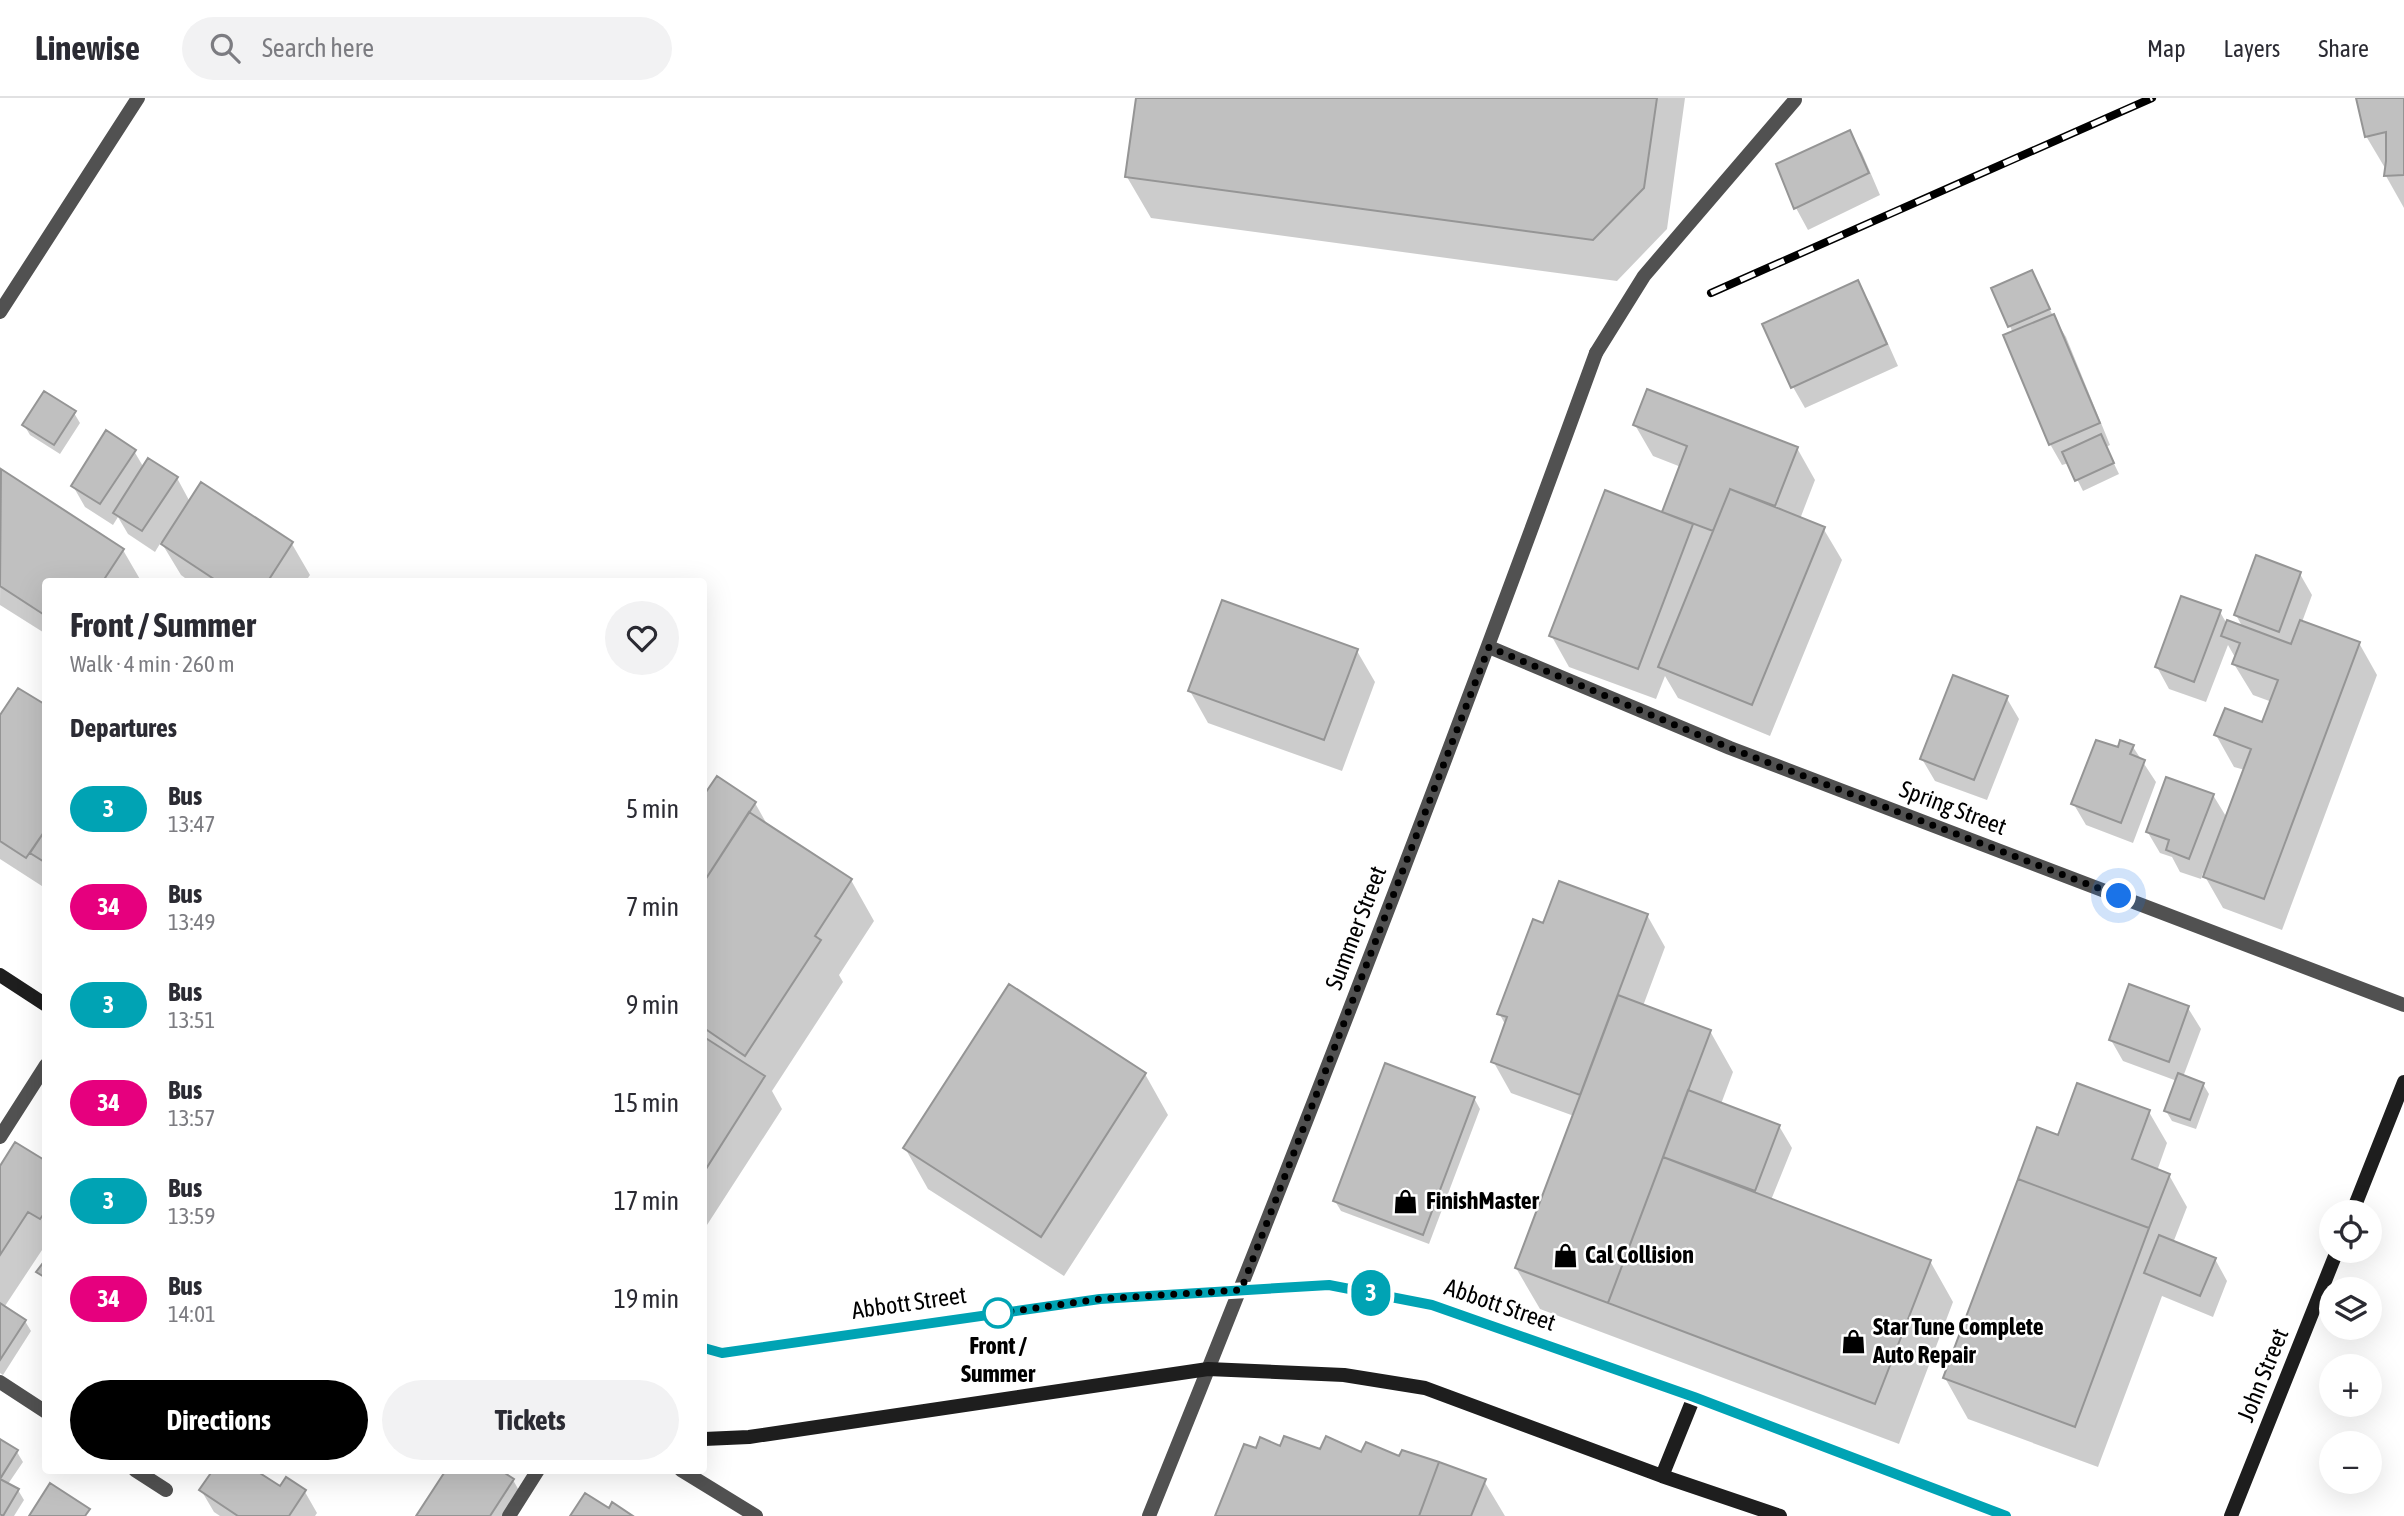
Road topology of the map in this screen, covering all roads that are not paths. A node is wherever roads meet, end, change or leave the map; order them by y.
1 (138, 98) edge
2 (1795, 100) dead end
3 (0, 312) edge
4 (1489, 647) junction
5 (0, 975) edge
6 (42, 1002) edge
7 (2404, 1005) edge
8 (42, 1071) edge
9 (2404, 1082) edge
10 (0, 1137) edge
11 (2357, 1200) edge
12 (2332, 1263) edge
13 (1241, 1290) junction
14 (707, 1349) edge
15 (1208, 1369) junction
16 (0, 1382) edge
17 (1694, 1397) junction
18 (42, 1409) edge
19 (707, 1439) edge
20 (141, 1474) edge
21 (535, 1474) edge
22 (688, 1474) edge
23 (1662, 1476) junction
24 (166, 1490) dead end
25 (509, 1516) edge
26 (756, 1516) edge
27 (1149, 1516) edge
28 (1780, 1516) edge
29 (2006, 1516) edge
30 (2231, 1516) edge

1 - 3 street
2 - 4 street, Summer Street
4 - 7 street, Spring Street
4 - 13 street, Summer Street
5 - 6 main road
8 - 10 street
9 - 11 main road
12 - 30 main road, John Street
13 - 14 main road, Abbott Street
13 - 15 street, Summer Street
13 - 17 main road, Abbott Street
15 - 19 main road
15 - 23 main road
15 - 27 street, Summer Street
16 - 18 street
17 - 23 main road
17 - 29 main road, Abbott Street
20 - 24 street
21 - 25 street
22 - 26 street
23 - 28 main road

